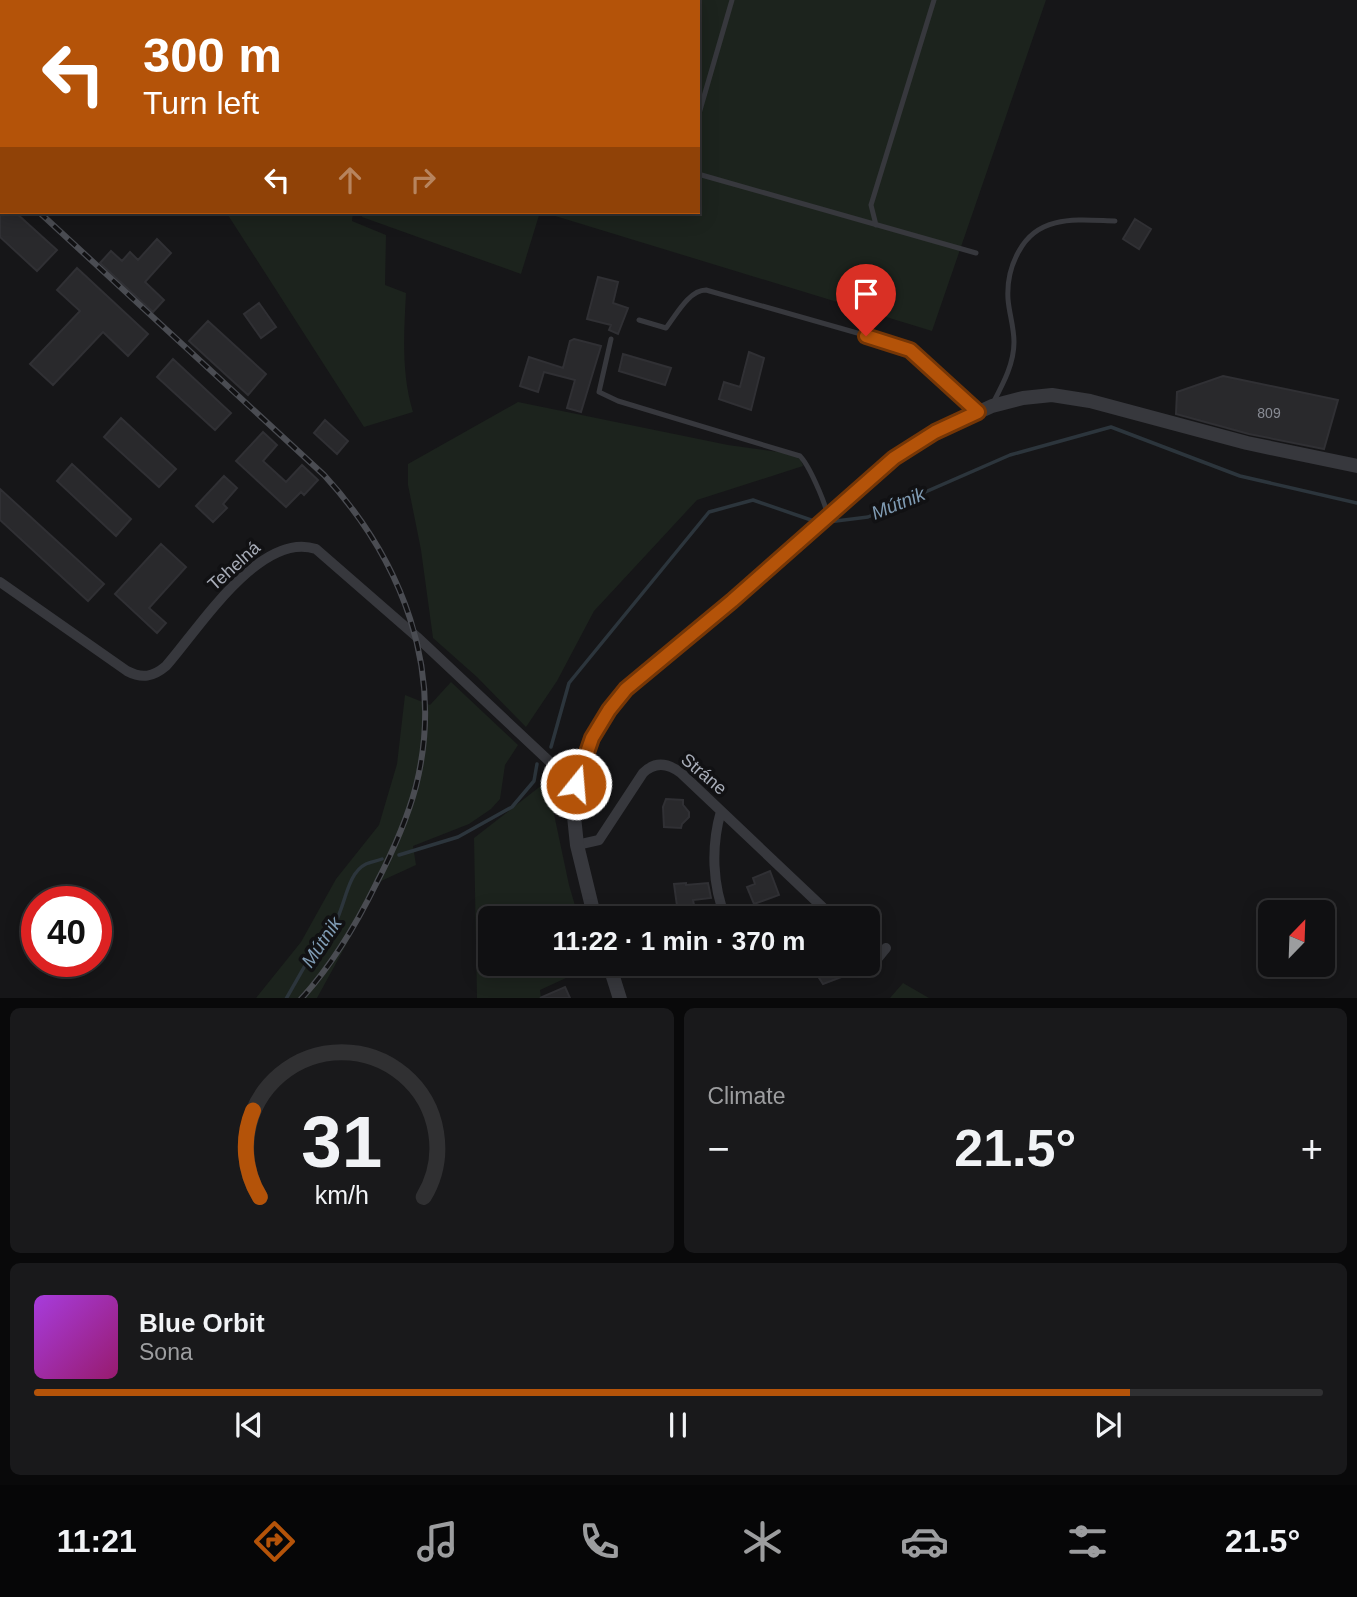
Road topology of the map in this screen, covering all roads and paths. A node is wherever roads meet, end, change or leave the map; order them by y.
1 (732, 0) edge
2 (934, 0) edge
3 (700, 110) edge
4 (700, 175) edge
5 (1115, 221) dead end
6 (876, 225) junction
7 (976, 253) dead end
8 (639, 320) dead end
9 (611, 340) dead end
10 (985, 409) junction
11 (1357, 466) edge
12 (824, 519) junction
13 (0, 582) edge
14 (584, 758) junction
15 (550, 762) junction
16 (573, 807) junction
17 (721, 811) junction
18 (577, 845) junction
19 (592, 906) edge
20 (722, 906) edge
21 (821, 906) edge
22 (886, 948) dead end
23 (880, 955) edge
24 (613, 976) edge
25 (620, 998) edge

1 - 3 lane
2 - 6 lane
4 - 6 lane
5 - 10 lane
6 - 7 lane
8 - 10 lane
9 - 12 lane
10 - 11 street
10 - 12 street
12 - 14 street
13 - 15 street, Tehelná
14 - 15 street
14 - 16 street
15 - 16 street, Tehelná
16 - 18 street
17 - 18 street, Stráne
17 - 20 street, Stráne
17 - 21 street, Stráne
18 - 19 street
22 - 23 street
24 - 25 street

